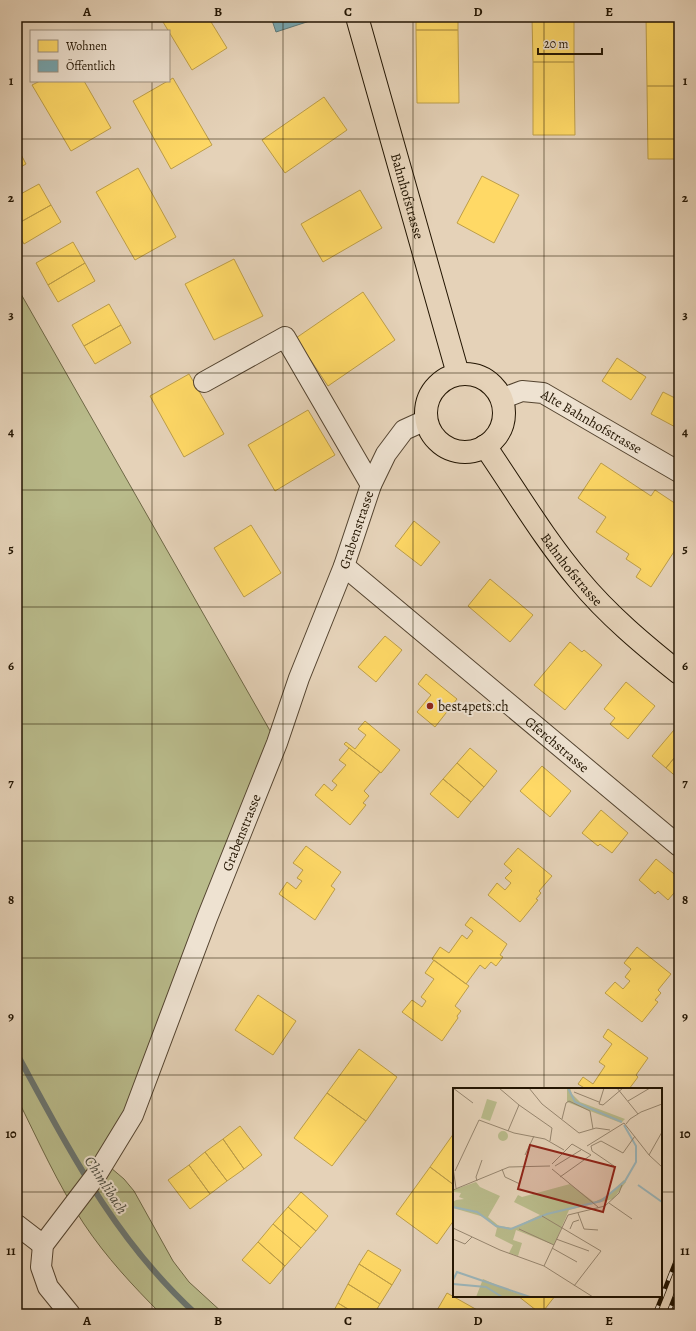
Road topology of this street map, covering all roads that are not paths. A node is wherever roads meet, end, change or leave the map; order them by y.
1 (357, 17) edge
2 (458, 374) junction
3 (204, 382) dead end
4 (501, 399) junction
5 (426, 420) junction
6 (485, 446) junction
7 (679, 472) edge
8 (371, 485) junction
9 (344, 566) junction
10 (679, 673) edge
11 (679, 846) edge
12 (17, 1225) edge
13 (43, 1245) junction
14 (63, 1311) edge

1 - 2 main road, Bahnhofstrasse
2 - 4 main road
2 - 5 main road
3 - 8 street
4 - 6 main road
4 - 7 street, Alte Bahnhofstrasse
5 - 6 main road
5 - 8 street, Grabenstrasse
6 - 10 main road, Bahnhofstrasse
8 - 9 street, Grabenstrasse
9 - 11 street, Gferchstrasse
9 - 13 street, Grabenstrasse
12 - 13 street
13 - 14 street

